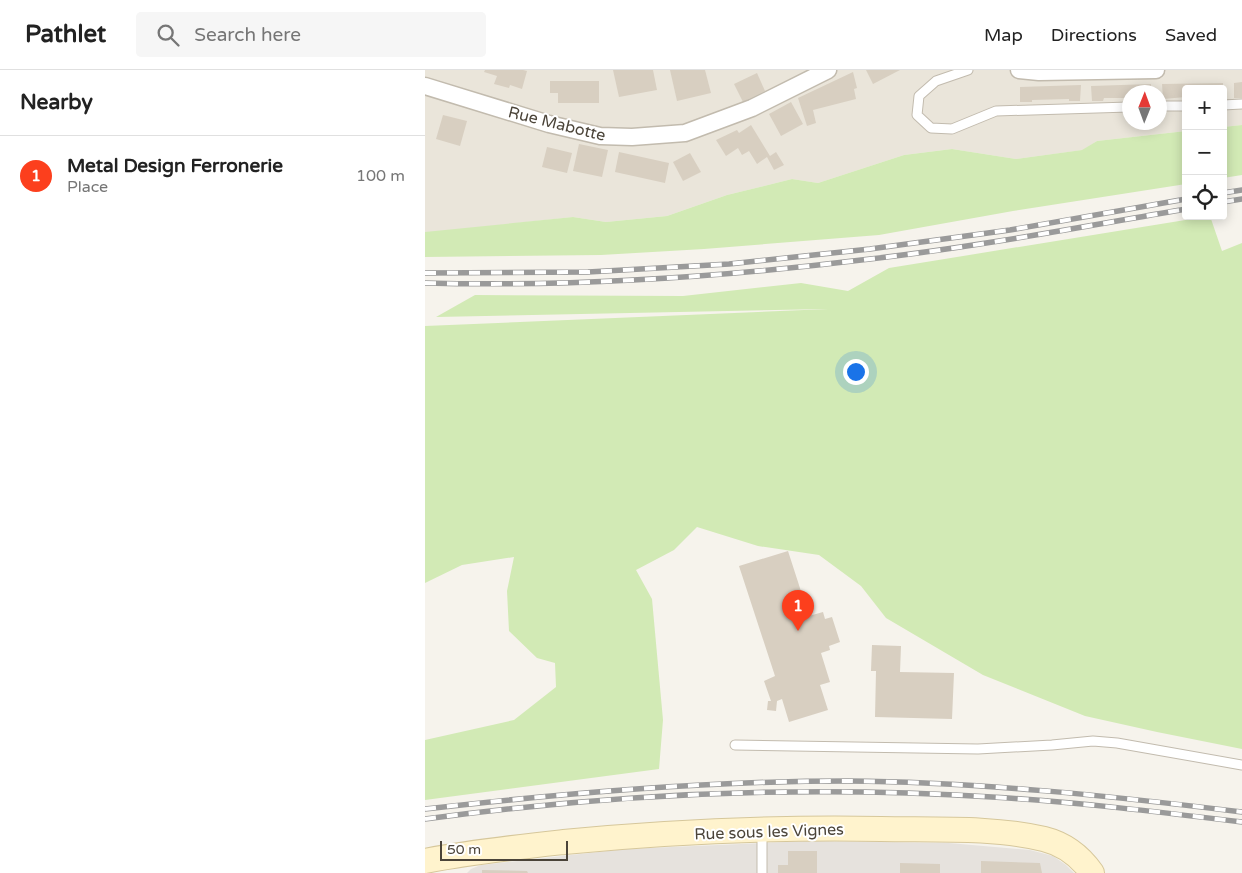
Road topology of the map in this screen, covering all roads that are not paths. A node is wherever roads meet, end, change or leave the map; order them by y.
1 (828, 70) edge
2 (968, 70) edge
3 (1019, 70) edge
4 (1156, 70) edge
5 (425, 86) edge
6 (1242, 104) edge
7 (1227, 105) edge
8 (1167, 106) edge
9 (1182, 106) edge
10 (1122, 107) edge
11 (735, 745) dead end
12 (1242, 765) edge
13 (762, 829) junction
14 (432, 864) edge
15 (762, 873) edge
16 (1092, 873) edge

1 - 5 street, Rue Mabotte
2 - 10 lane
3 - 4 street
6 - 7 lane
8 - 9 lane
11 - 12 lane
13 - 14 street, Rue sous les Vignes
13 - 15 lane
13 - 16 street, Rue sous les Vignes

